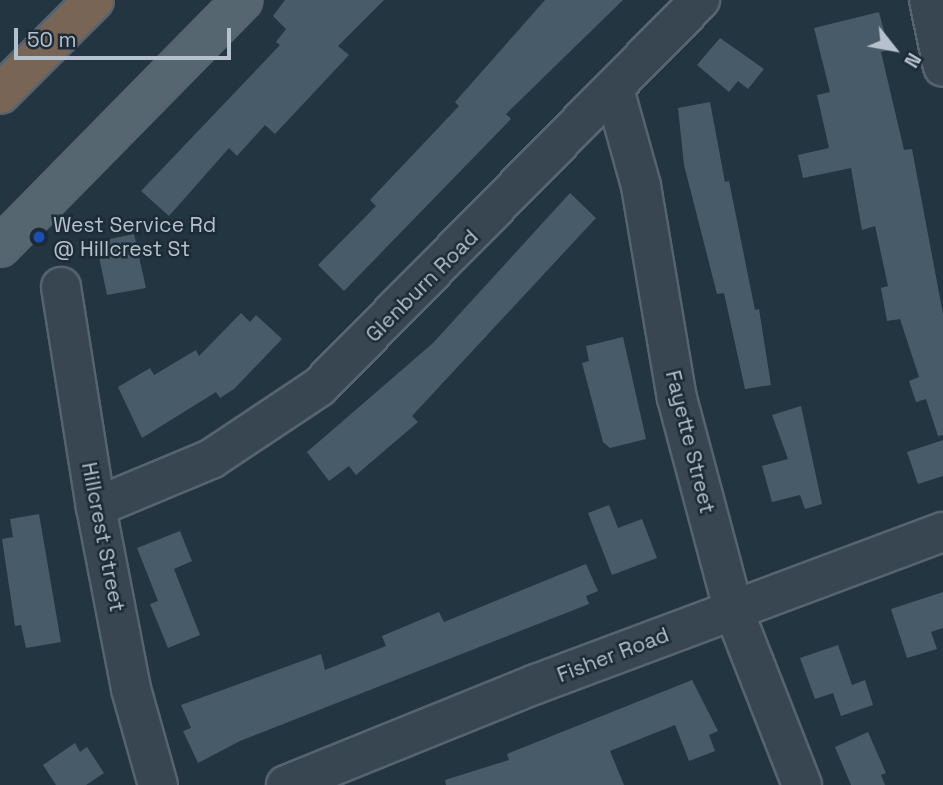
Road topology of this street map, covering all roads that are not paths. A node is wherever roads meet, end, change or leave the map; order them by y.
1 (94, 0) edge
2 (243, 0) edge
3 (700, 0) edge
4 (929, 0) edge
5 (943, 67) edge
6 (614, 89) junction
7 (0, 94) edge
8 (0, 247) edge
9 (61, 287) dead end
10 (96, 507) junction
11 (943, 532) edge
12 (733, 609) junction
13 (158, 785) edge
14 (286, 785) edge
15 (802, 785) edge

1 - 7 highway
2 - 8 main road
3 - 6 street, Glenburn Road
4 - 5 street
6 - 10 street, Glenburn Road
6 - 12 street, Fayette Street
9 - 10 street, Hillcrest Street
10 - 13 street, Hillcrest Street
11 - 12 street, Fisher Road
12 - 14 street, Fisher Road
12 - 15 street, Fayette Street

